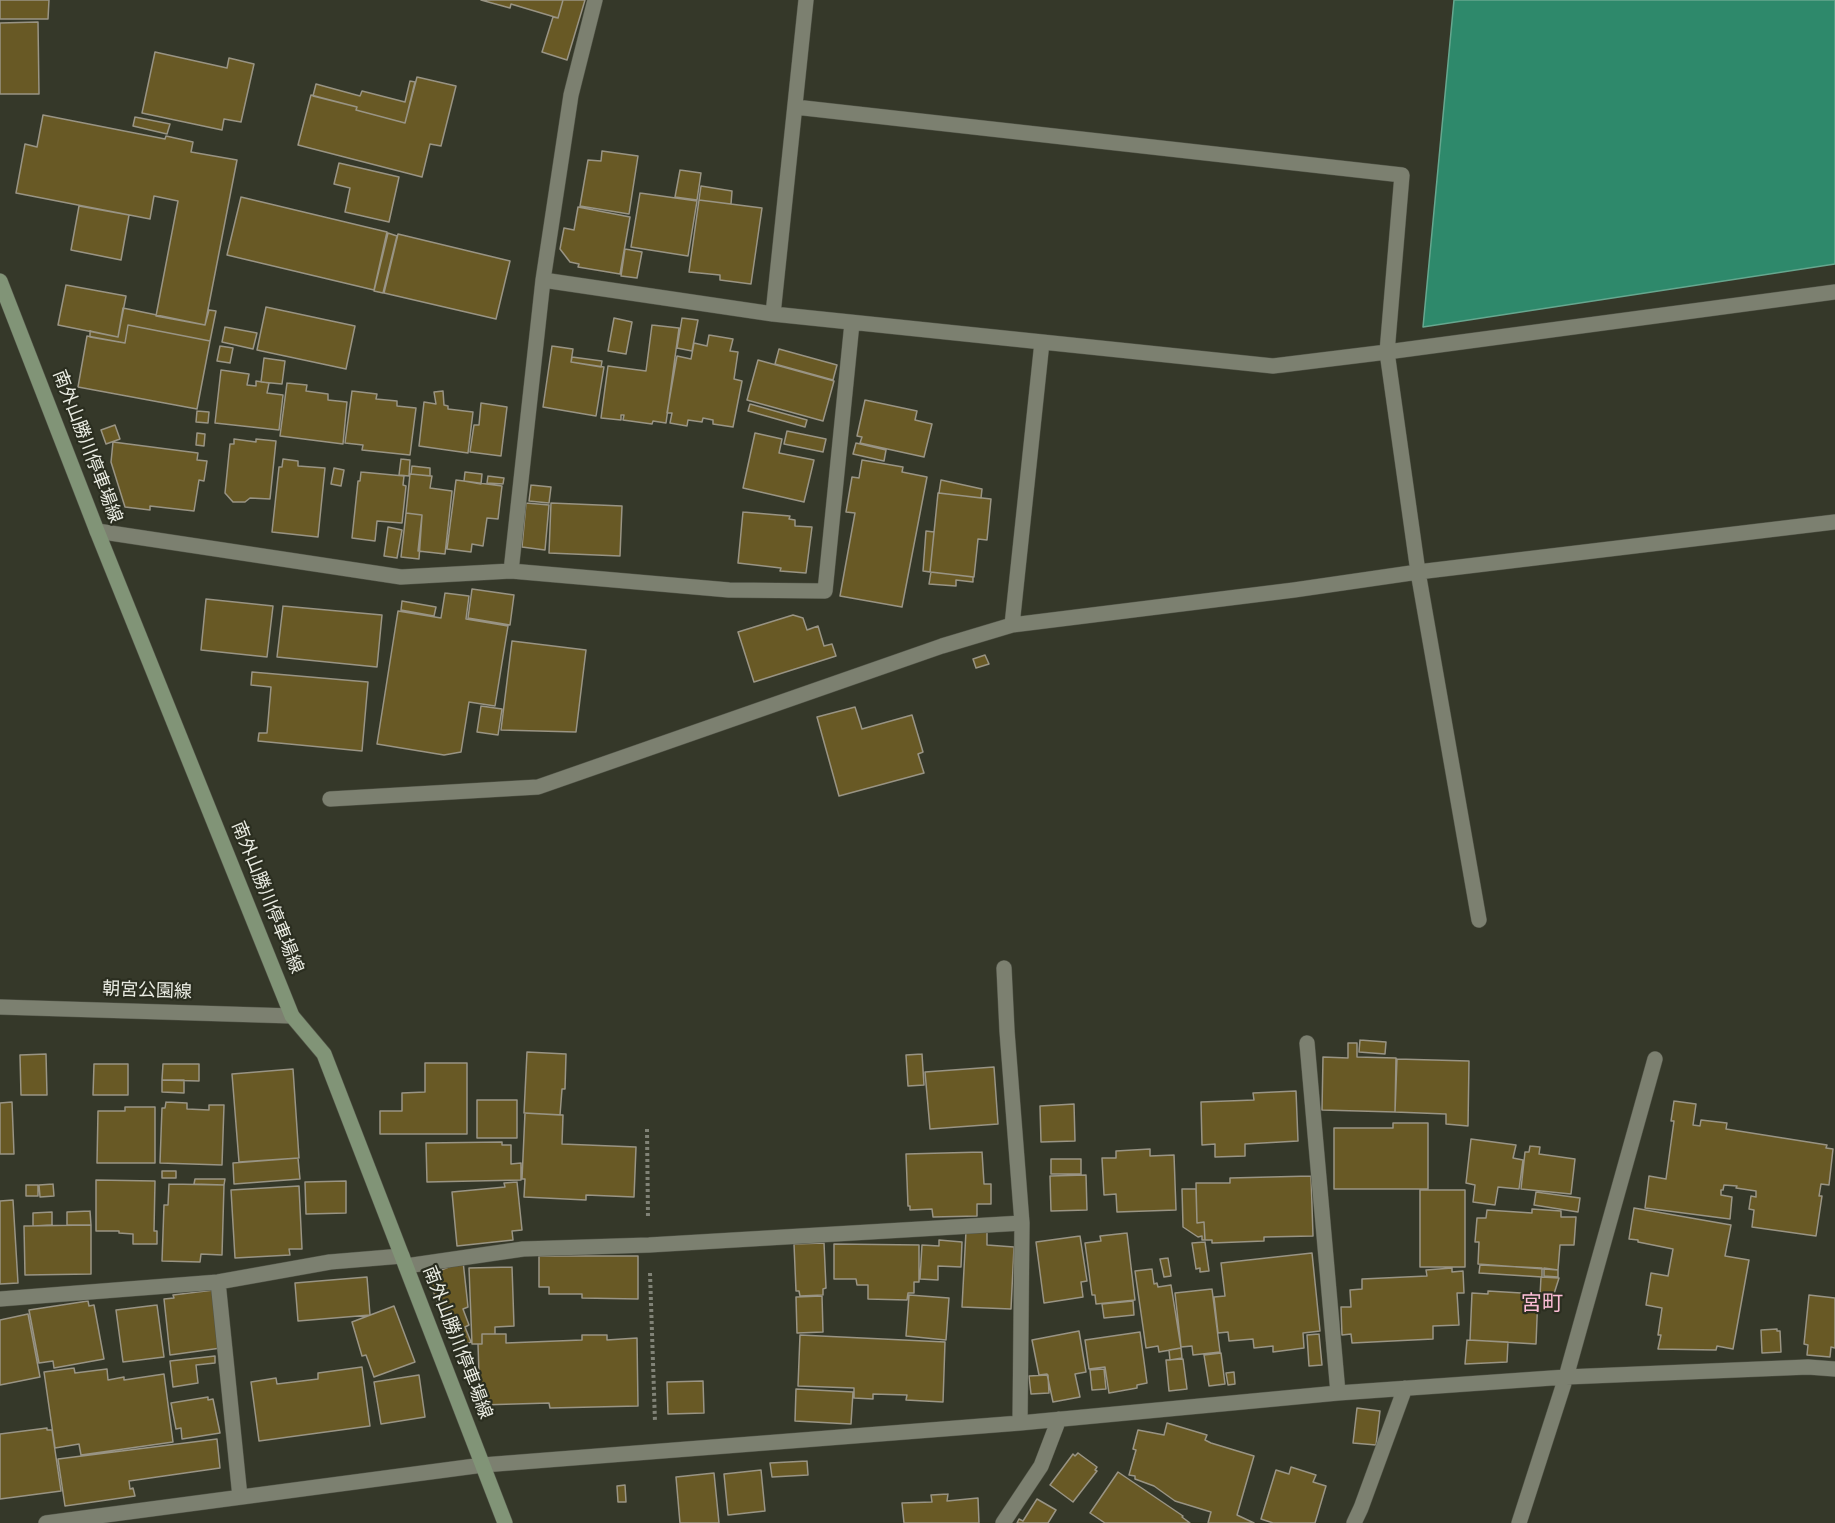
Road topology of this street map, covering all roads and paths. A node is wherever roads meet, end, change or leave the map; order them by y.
1 (595, 0) edge
2 (806, 0) edge
3 (795, 107) junction
4 (543, 280) junction
5 (0, 281) edge
6 (1835, 292) edge
7 (773, 314) junction
8 (852, 323) junction
9 (1042, 342) junction
10 (1387, 352) junction
11 (1835, 522) edge
12 (98, 531) junction
13 (511, 571) junction
14 (1418, 572) junction
15 (1012, 625) junction
16 (330, 799) dead end
17 (1479, 920) dead end
18 (1005, 968) dead end
19 (0, 1007) edge
20 (292, 1016) junction
21 (1307, 1043) dead end
22 (1655, 1059) dead end
23 (647, 1129) dead end
24 (1022, 1223) junction
25 (649, 1245) junction
26 (404, 1261) junction
27 (218, 1282) junction
28 (0, 1299) edge
29 (1835, 1369) edge
30 (1566, 1377) junction
31 (1405, 1388) junction
32 (1338, 1393) junction
33 (1059, 1419) junction
34 (1020, 1423) junction
35 (655, 1427) dead end
36 (483, 1465) junction
37 (240, 1497) junction
38 (46, 1523) edge
39 (505, 1523) edge
40 (1004, 1523) edge
41 (1354, 1523) edge
42 (1519, 1523) edge

1 - 4 street
2 - 3 street
3 - 7 street
3 - 10 street
4 - 7 street
4 - 13 street
5 - 12 main road, 南外山勝川停車場線
6 - 10 street
7 - 8 street
8 - 9 street
8 - 13 street
9 - 10 street
9 - 15 street
10 - 14 street
11 - 14 street
12 - 13 street
12 - 20 main road, 南外山勝川停車場線
14 - 15 street
14 - 17 street
15 - 16 street
18 - 24 street
19 - 20 street, 朝宮公園線
20 - 26 main road, 南外山勝川停車場線
21 - 32 street
22 - 30 street
23 - 25 path
24 - 25 street
24 - 34 street
25 - 26 street
25 - 35 path
26 - 27 street
26 - 36 main road, 南外山勝川停車場線
27 - 28 street
27 - 37 street
29 - 30 street
30 - 31 street
30 - 42 street
31 - 32 street
31 - 41 street
32 - 33 street
33 - 34 street
33 - 40 street
34 - 36 street
36 - 37 street
36 - 39 main road, 南外山勝川停車場線
37 - 38 street

